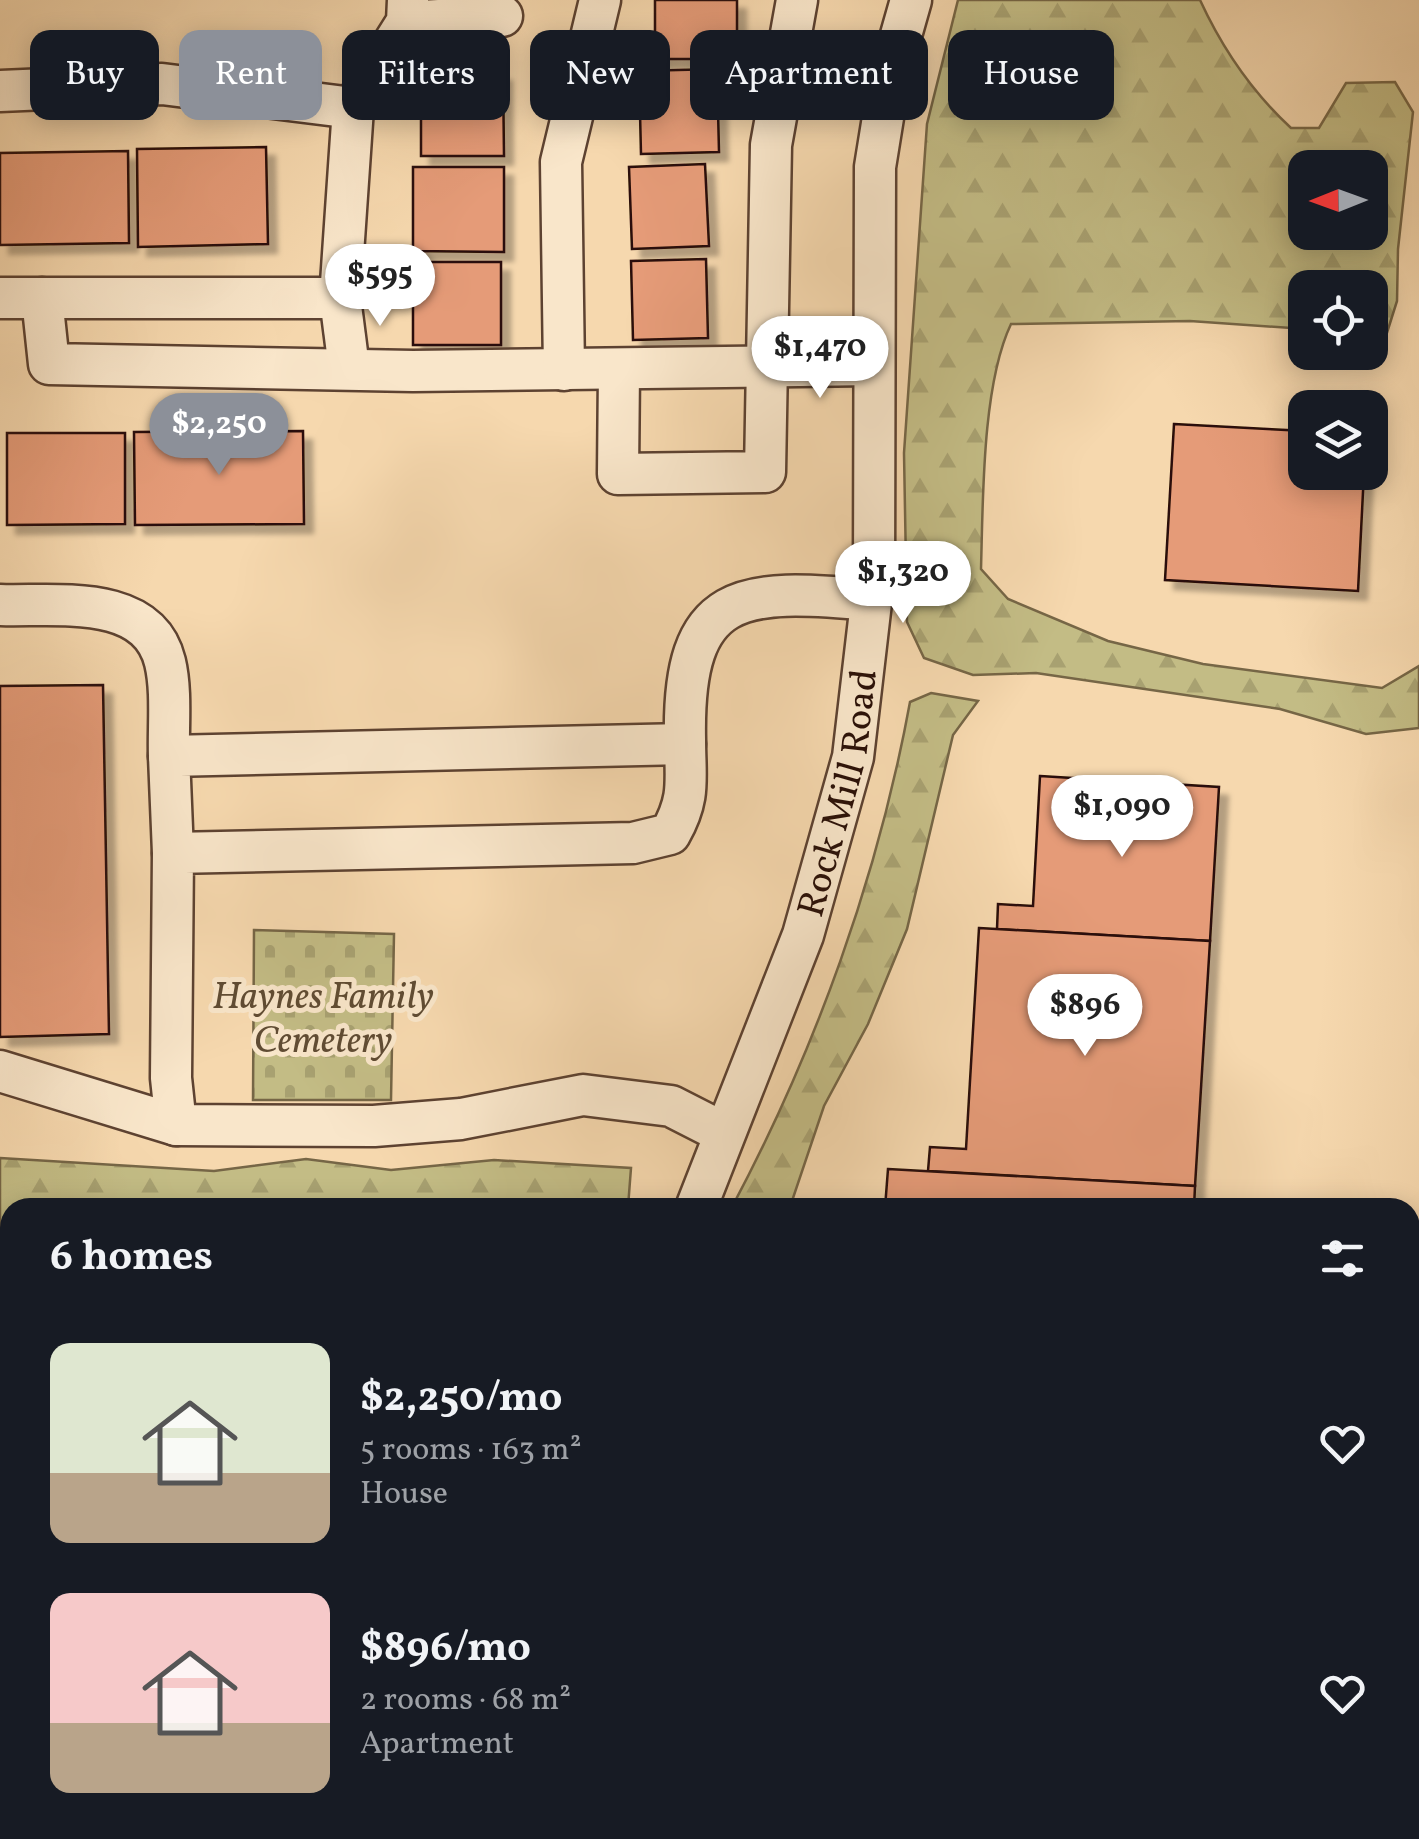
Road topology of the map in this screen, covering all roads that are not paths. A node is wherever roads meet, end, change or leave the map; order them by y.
1 (600, 0) edge
2 (797, 0) edge
3 (910, 0) edge
4 (408, 11) edge
5 (502, 16) dead end
6 (0, 91) edge
7 (342, 107) edge
8 (352, 120) edge
9 (0, 298) edge
10 (42, 298) junction
11 (340, 298) junction
12 (872, 365) junction
13 (767, 367) junction
14 (350, 368) junction
15 (564, 370) junction
16 (619, 370) junction
17 (871, 600) junction
18 (0, 605) edge
19 (685, 744) junction
20 (169, 756) junction
21 (173, 853) junction
22 (0, 1072) edge
23 (176, 1125) junction
24 (722, 1132) junction
25 (699, 1198) edge

1 - 15 street
2 - 13 street
3 - 12 street, Rock Mill Road
4 - 5 street
6 - 7 street
8 - 11 street
9 - 10 street
10 - 11 street
10 - 14 street
11 - 14 street
12 - 13 street
12 - 17 street, Rock Mill Road
13 - 16 street
13 - 16 street
14 - 15 street
15 - 16 street
17 - 19 street
17 - 24 street, Rock Mill Road
18 - 20 street
19 - 20 street
19 - 21 street
20 - 21 street
21 - 23 street
22 - 23 street
23 - 24 street
24 - 25 street, Rock Mill Road

